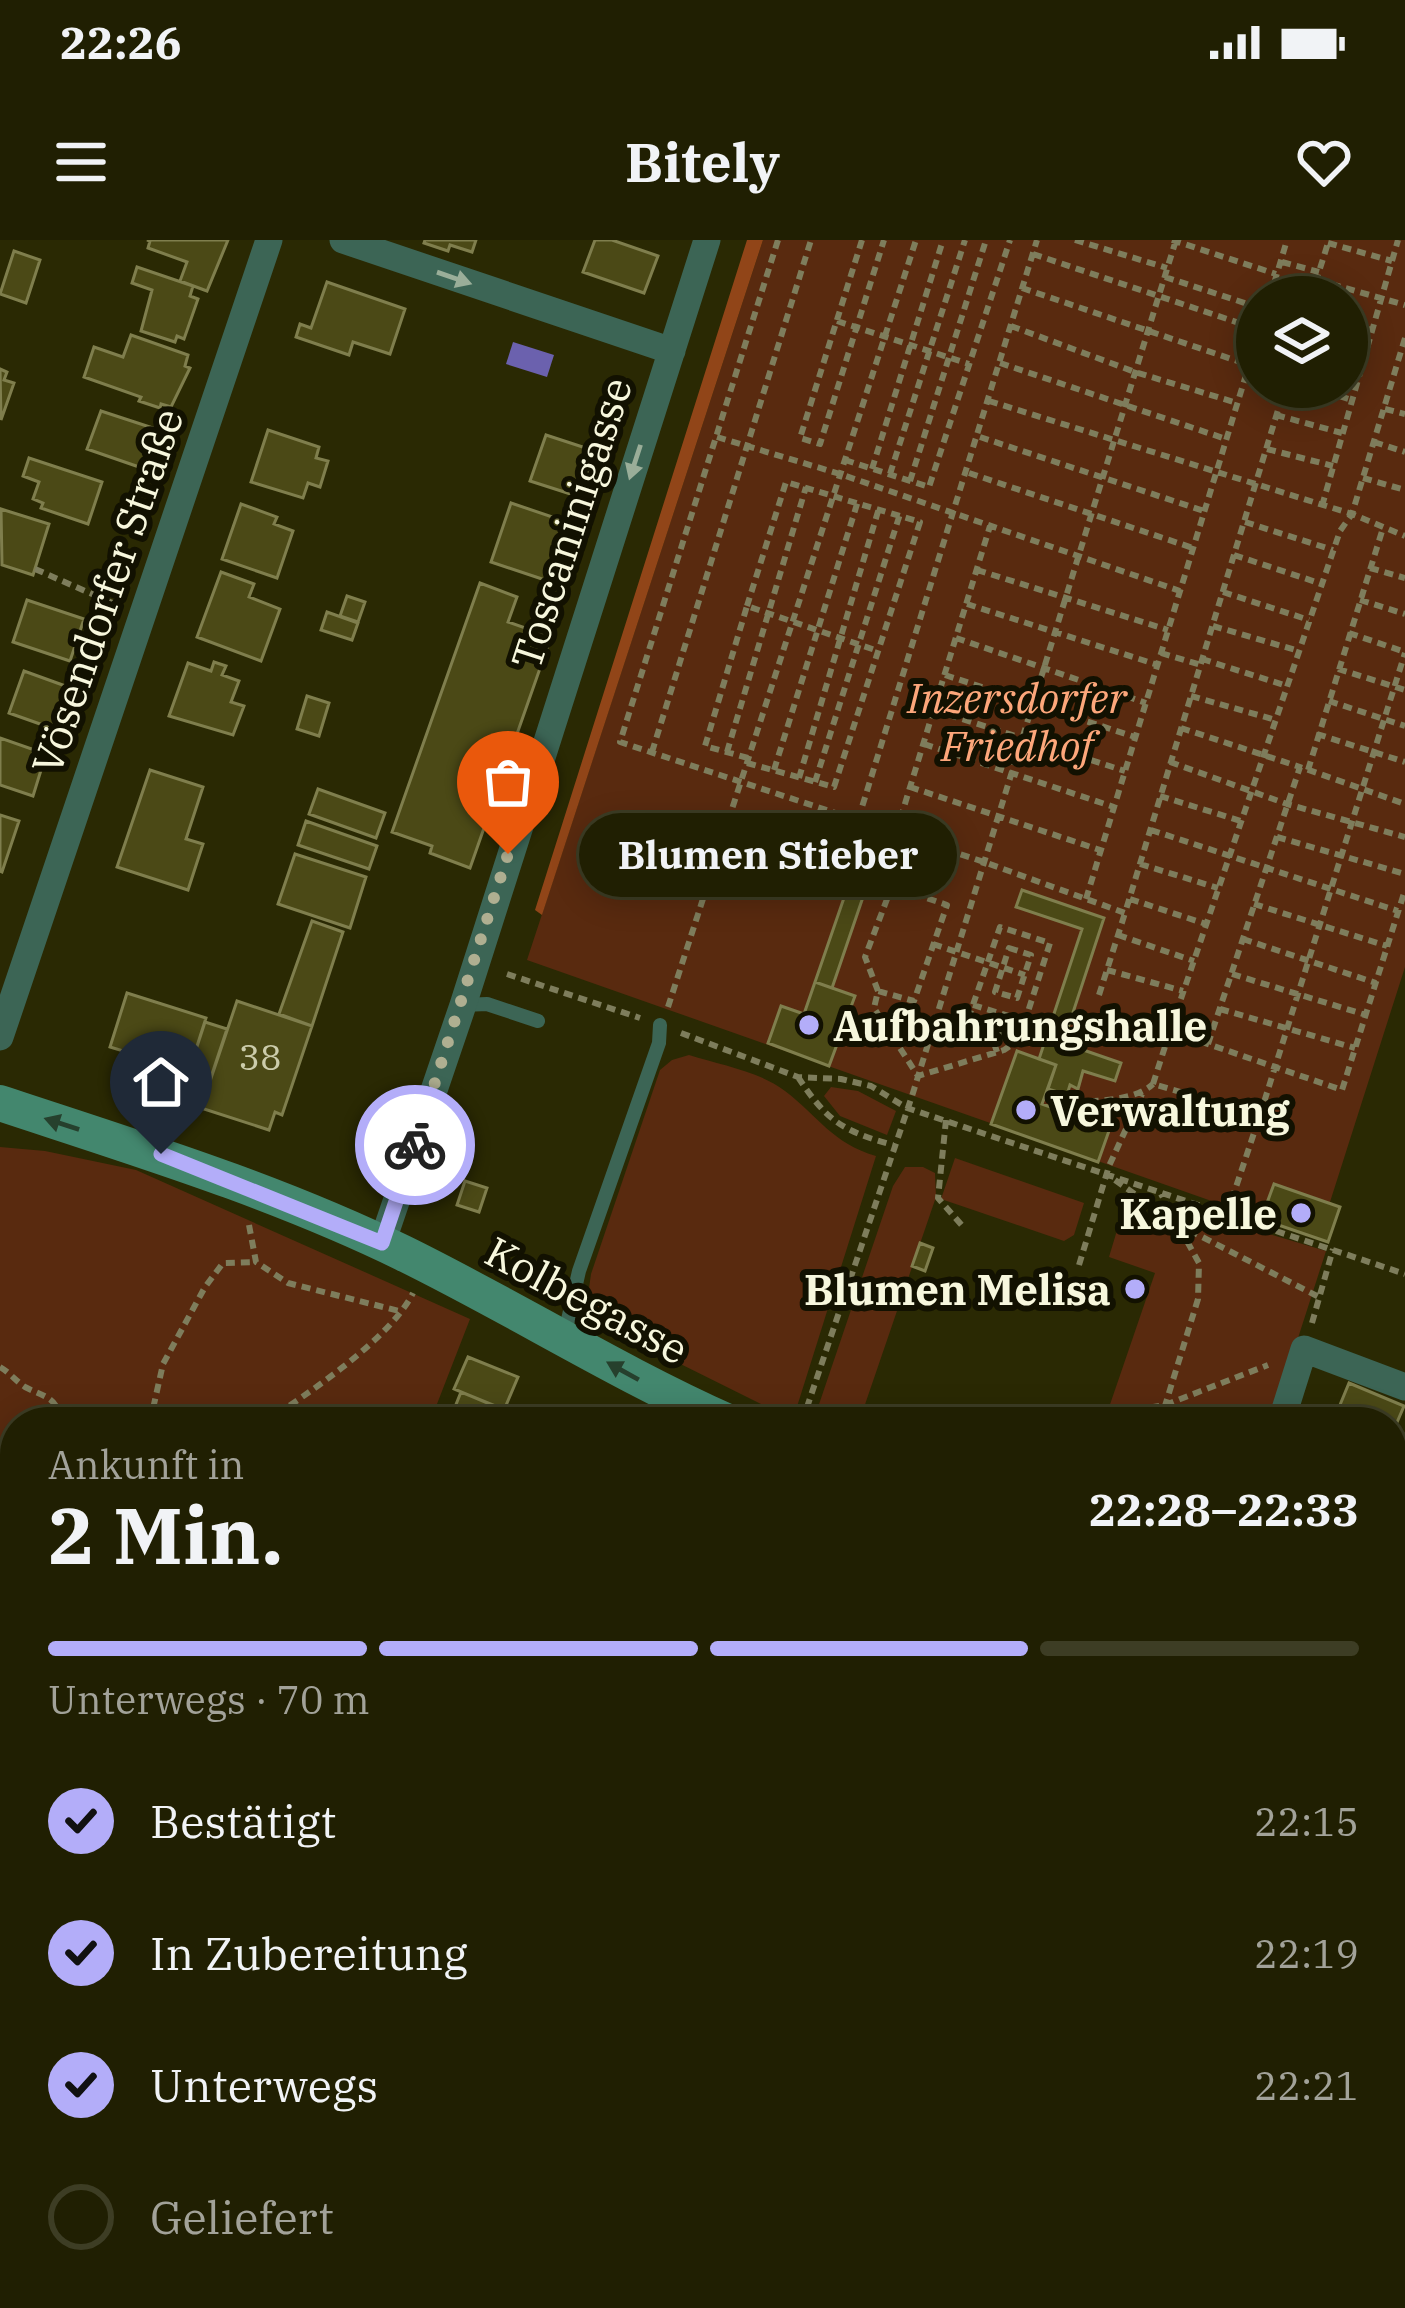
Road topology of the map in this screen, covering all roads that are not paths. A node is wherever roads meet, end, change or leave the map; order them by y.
1 (269, 240) edge
2 (343, 240) edge
3 (707, 240) edge
4 (672, 351) junction
5 (463, 1005) junction
6 (538, 1022) dead end
7 (660, 1025) road end
8 (0, 1036) edge
9 (0, 1103) edge
10 (394, 1249) junction
11 (563, 1338) junction
12 (1405, 1387) edge
13 (694, 1407) edge
14 (1286, 1407) edge

1 - 8 street, Vösendorfer Straße
2 -> 4 street
3 - 4 street, Toscaninigasse
4 -> 5 street, Toscaninigasse
5 - 6 lane
5 - 10 street, Toscaninigasse
7 - 11 lane
10 -> 9 main road, Kolbegasse
10 - 11 main road, Kolbegasse
13 -> 11 main road, Kolbegasse
12 - 14 street

